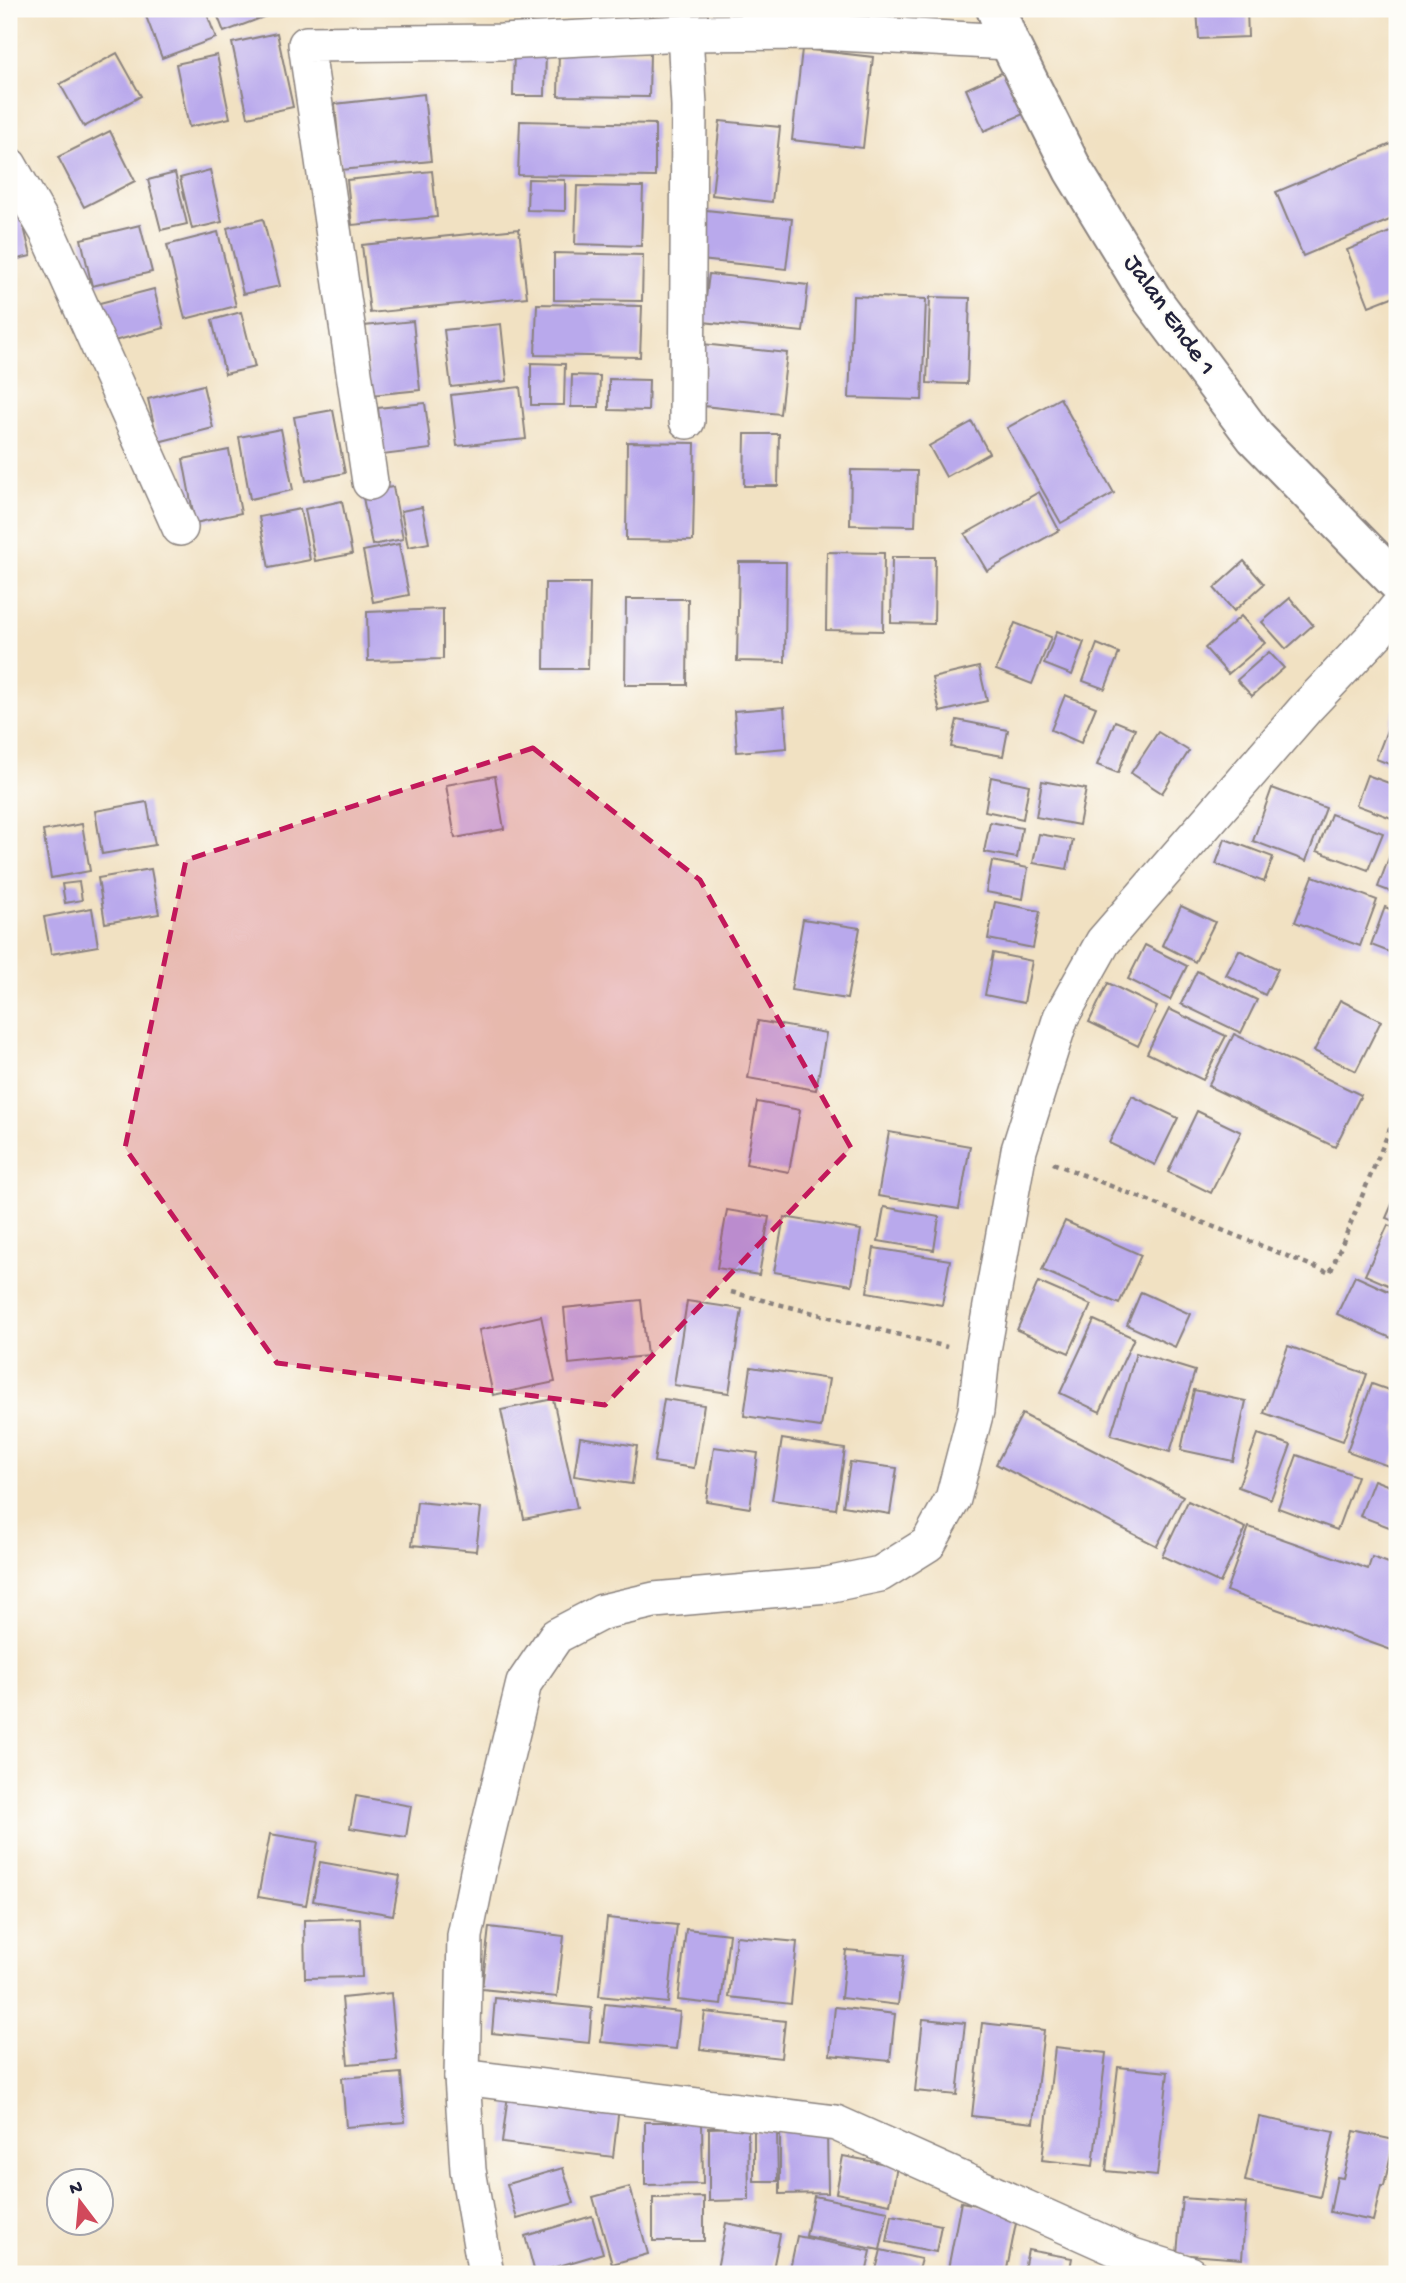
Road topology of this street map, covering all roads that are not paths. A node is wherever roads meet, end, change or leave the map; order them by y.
1 (1003, 26) edge
2 (685, 33) junction
3 (9, 165) edge
4 (687, 421) dead end
5 (370, 482) dead end
6 (180, 528) dead end
7 (1397, 583) edge
8 (1397, 608) edge
9 (462, 2077) junction
10 (1133, 2265) edge
11 (486, 2274) edge
12 (1189, 2274) edge

1 - 2 street
1 - 7 street, Jalan Ende 1
2 - 4 street
2 - 5 street
3 - 6 street
8 - 9 street
9 - 10 street
9 - 11 street
10 - 12 street

